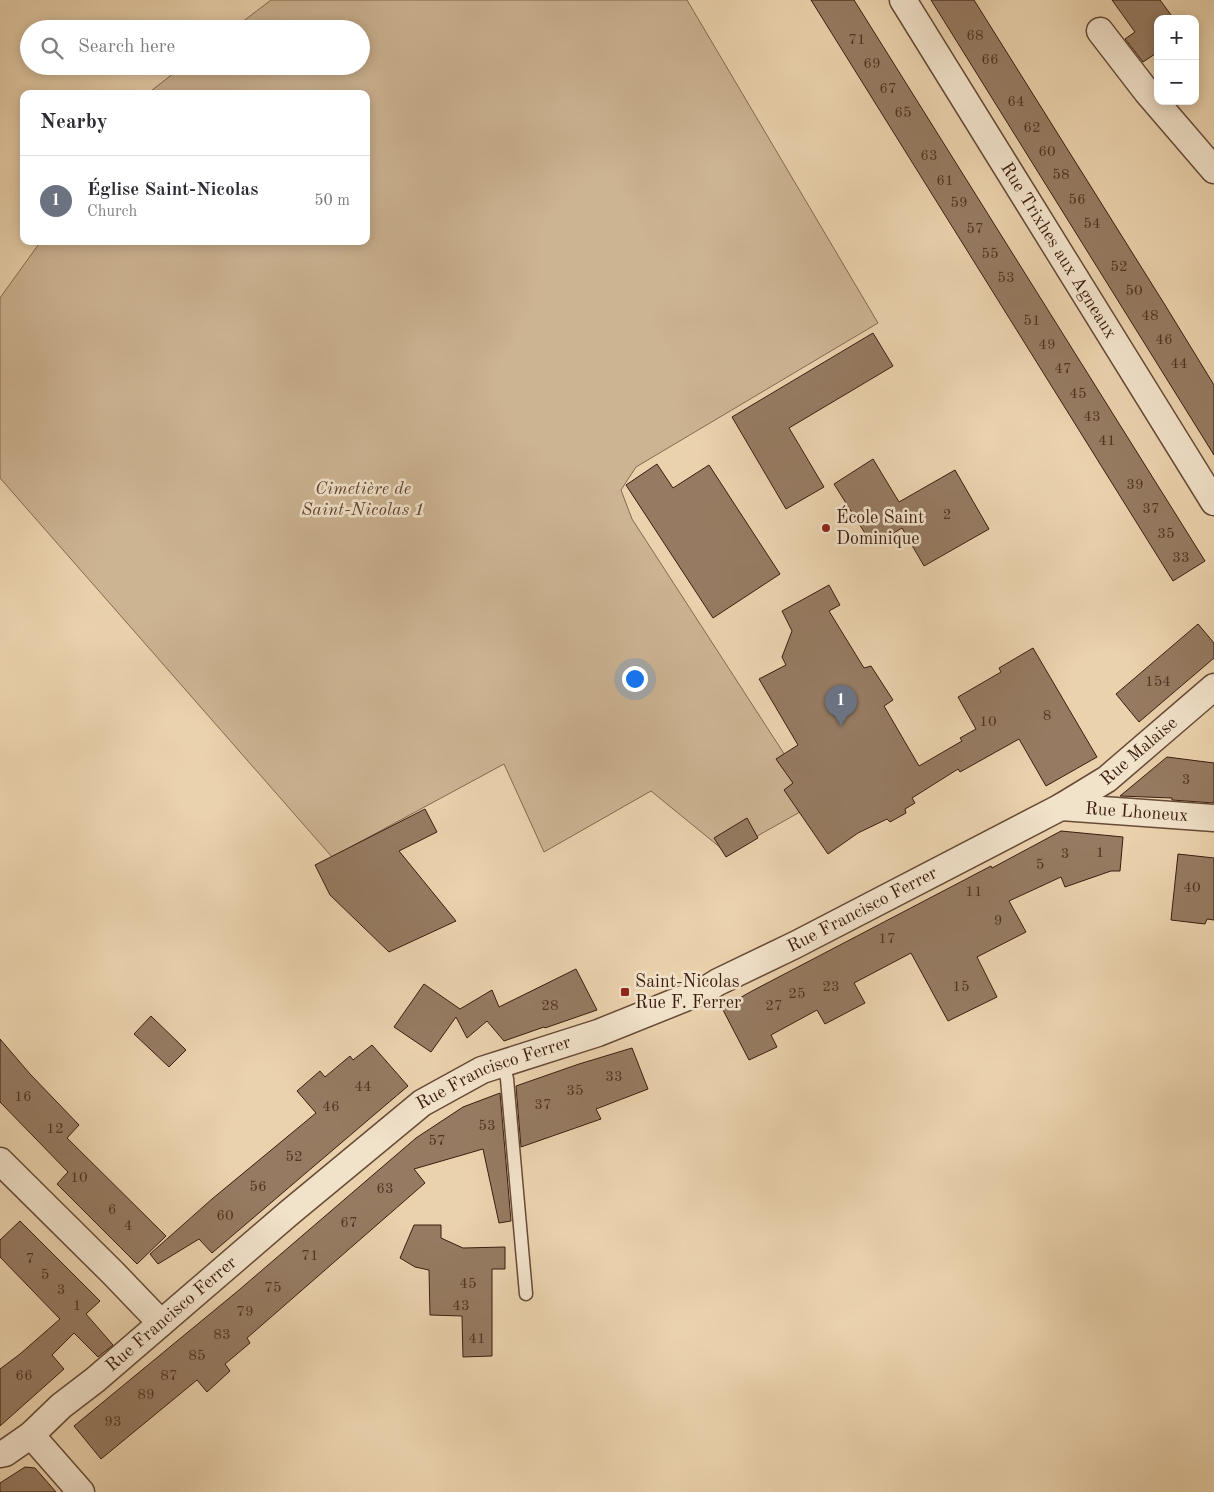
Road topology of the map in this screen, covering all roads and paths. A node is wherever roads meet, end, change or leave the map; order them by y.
1 (903, 0) edge
2 (1100, 32) dead end
3 (1214, 170) edge
4 (1214, 502) edge
5 (1214, 687) edge
6 (1060, 807) junction
7 (1214, 818) edge
8 (502, 1064) junction
9 (0, 1161) edge
10 (526, 1294) dead end
11 (161, 1323) junction
12 (31, 1435) junction
13 (0, 1454) edge
14 (81, 1492) edge

1 - 4 street, Rue Trixhes aux Agneaux
2 - 3 street
5 - 6 street, Rue Malaise
6 - 7 street, Rue Lhoneux
6 - 8 street, Rue Francisco Ferrer
8 - 10 lane
8 - 11 street, Rue Francisco Ferrer
9 - 11 street
11 - 12 street, Rue Francisco Ferrer
12 - 13 street, Rue Francisco Ferrer
12 - 14 street

